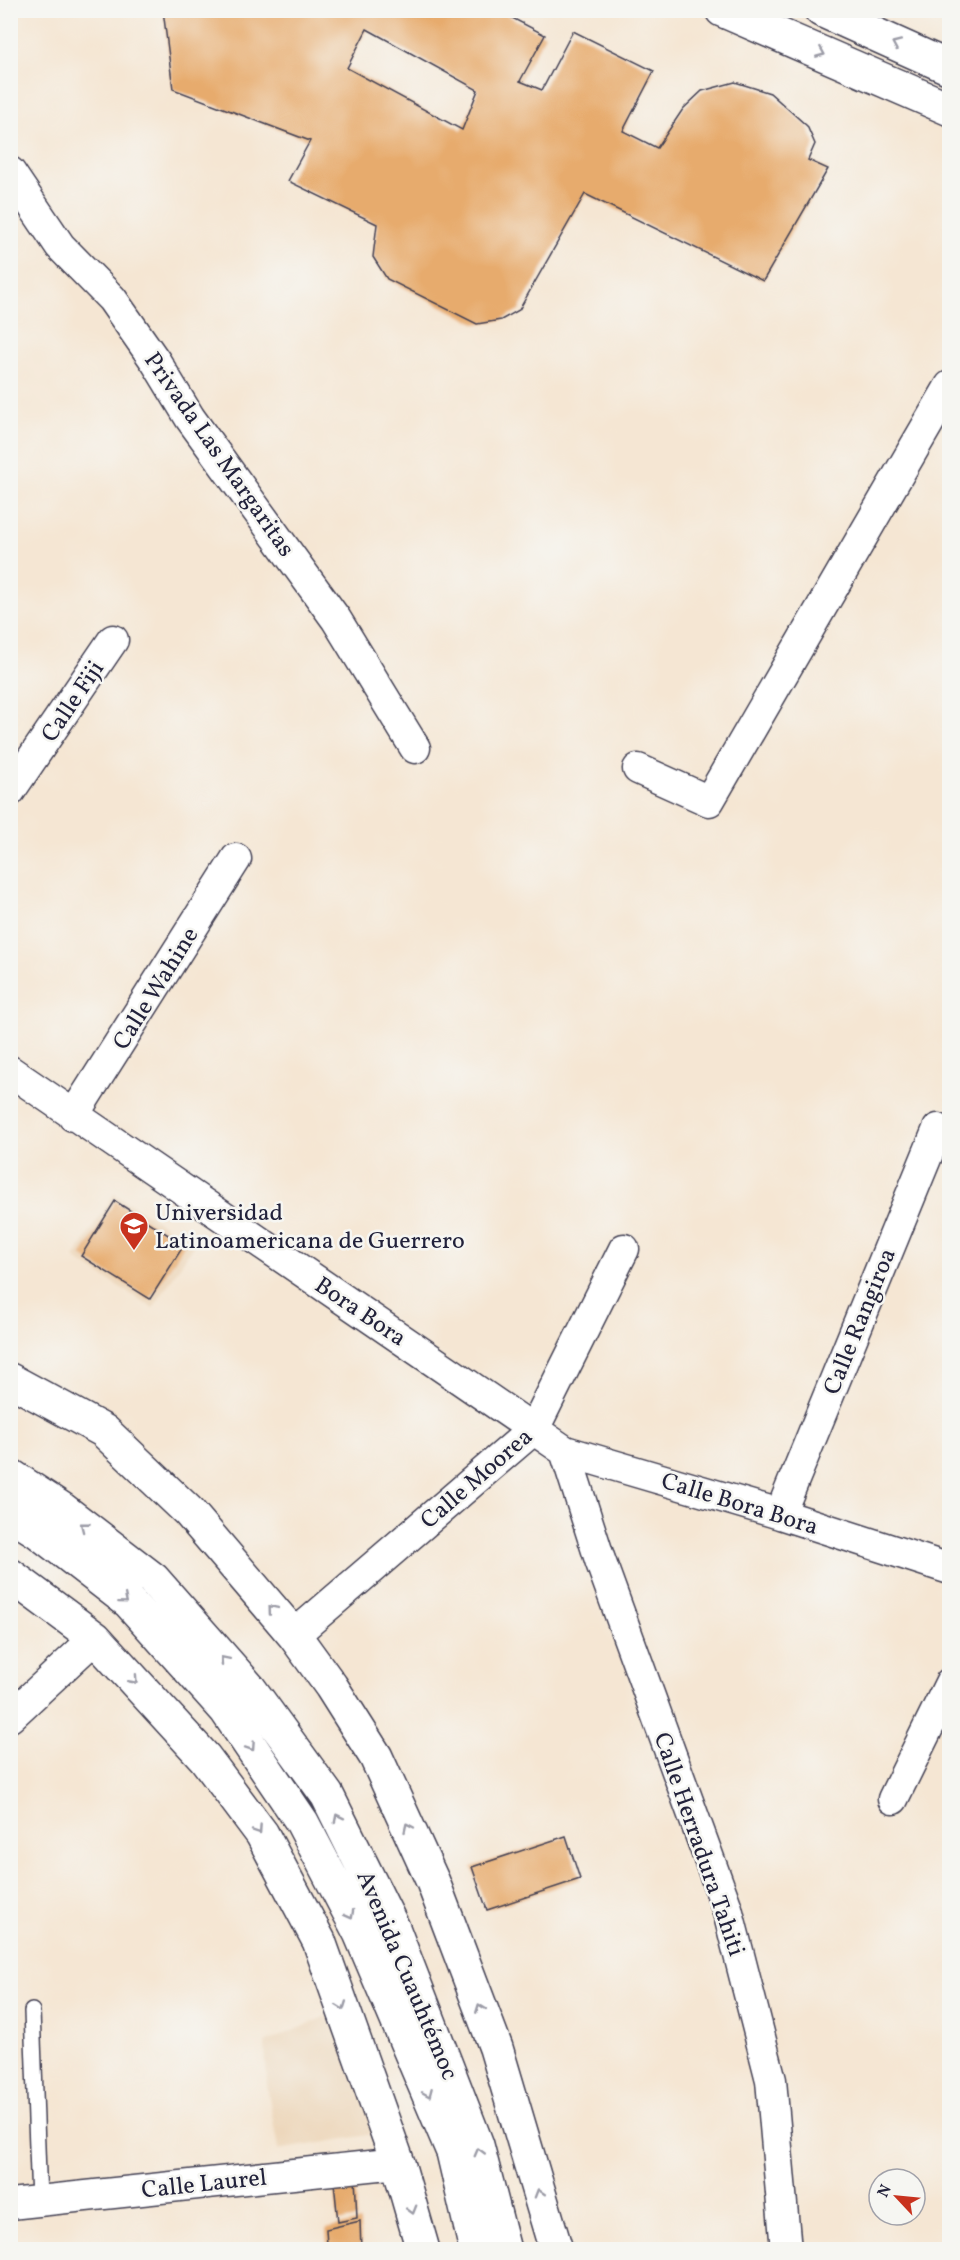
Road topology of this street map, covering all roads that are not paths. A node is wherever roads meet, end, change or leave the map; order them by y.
1 (722, 10) edge
2 (821, 10) edge
3 (772, 20) edge
4 (950, 68) edge
5 (950, 109) edge
6 (10, 172) edge
7 (950, 386) edge
8 (112, 640) dead end
9 (415, 748) dead end
10 (638, 769) dead end
11 (10, 791) edge
12 (237, 859) dead end
13 (10, 1071) edge
14 (73, 1116) junction
15 (938, 1129) dead end
16 (624, 1250) dead end
17 (10, 1380) edge
18 (534, 1429) junction
19 (566, 1451) junction
20 (10, 1475) edge
21 (10, 1514) edge
22 (780, 1514) junction
23 (950, 1569) edge
24 (10, 1575) edge
25 (294, 1635) junction
26 (95, 1638) junction
27 (950, 1683) edge
28 (10, 1717) edge
29 (893, 1799) dead end
30 (32, 2012) dead end
31 (398, 2163) junction
32 (25, 2202) edge
33 (423, 2250) edge
34 (476, 2250) edge
35 (504, 2250) edge
36 (556, 2250) edge
37 (786, 2250) edge

1 - 3 main road
4 -> 2 main road
3 -> 5 main road
6 - 9 street, Privada Las Margaritas
7 - 10 street
8 - 11 street, Calle Fiji
12 - 14 street, Calle Wahine
13 - 14 street, Bora Bora
14 - 18 street, Bora Bora
15 - 22 street, Calle Rangiroa
16 - 18 street, Calle Moorea
25 -> 17 main road
18 - 19 street, Calle Bora Bora
18 - 25 street, Calle Moorea
19 - 22 street, Calle Bora Bora
19 - 37 street, Calle Herradura Tahiti
35 -> 20 main road, Avenida Cuauhtémoc
21 -> 34 main road, Avenida Cuauhtémoc
22 - 23 street, Calle Bora Bora
24 - 26 main road
36 -> 25 main road
26 - 28 street
26 -> 31 main road
27 - 29 street
30 - 32 lane
31 - 32 street, Calle Laurel
31 -> 33 main road

